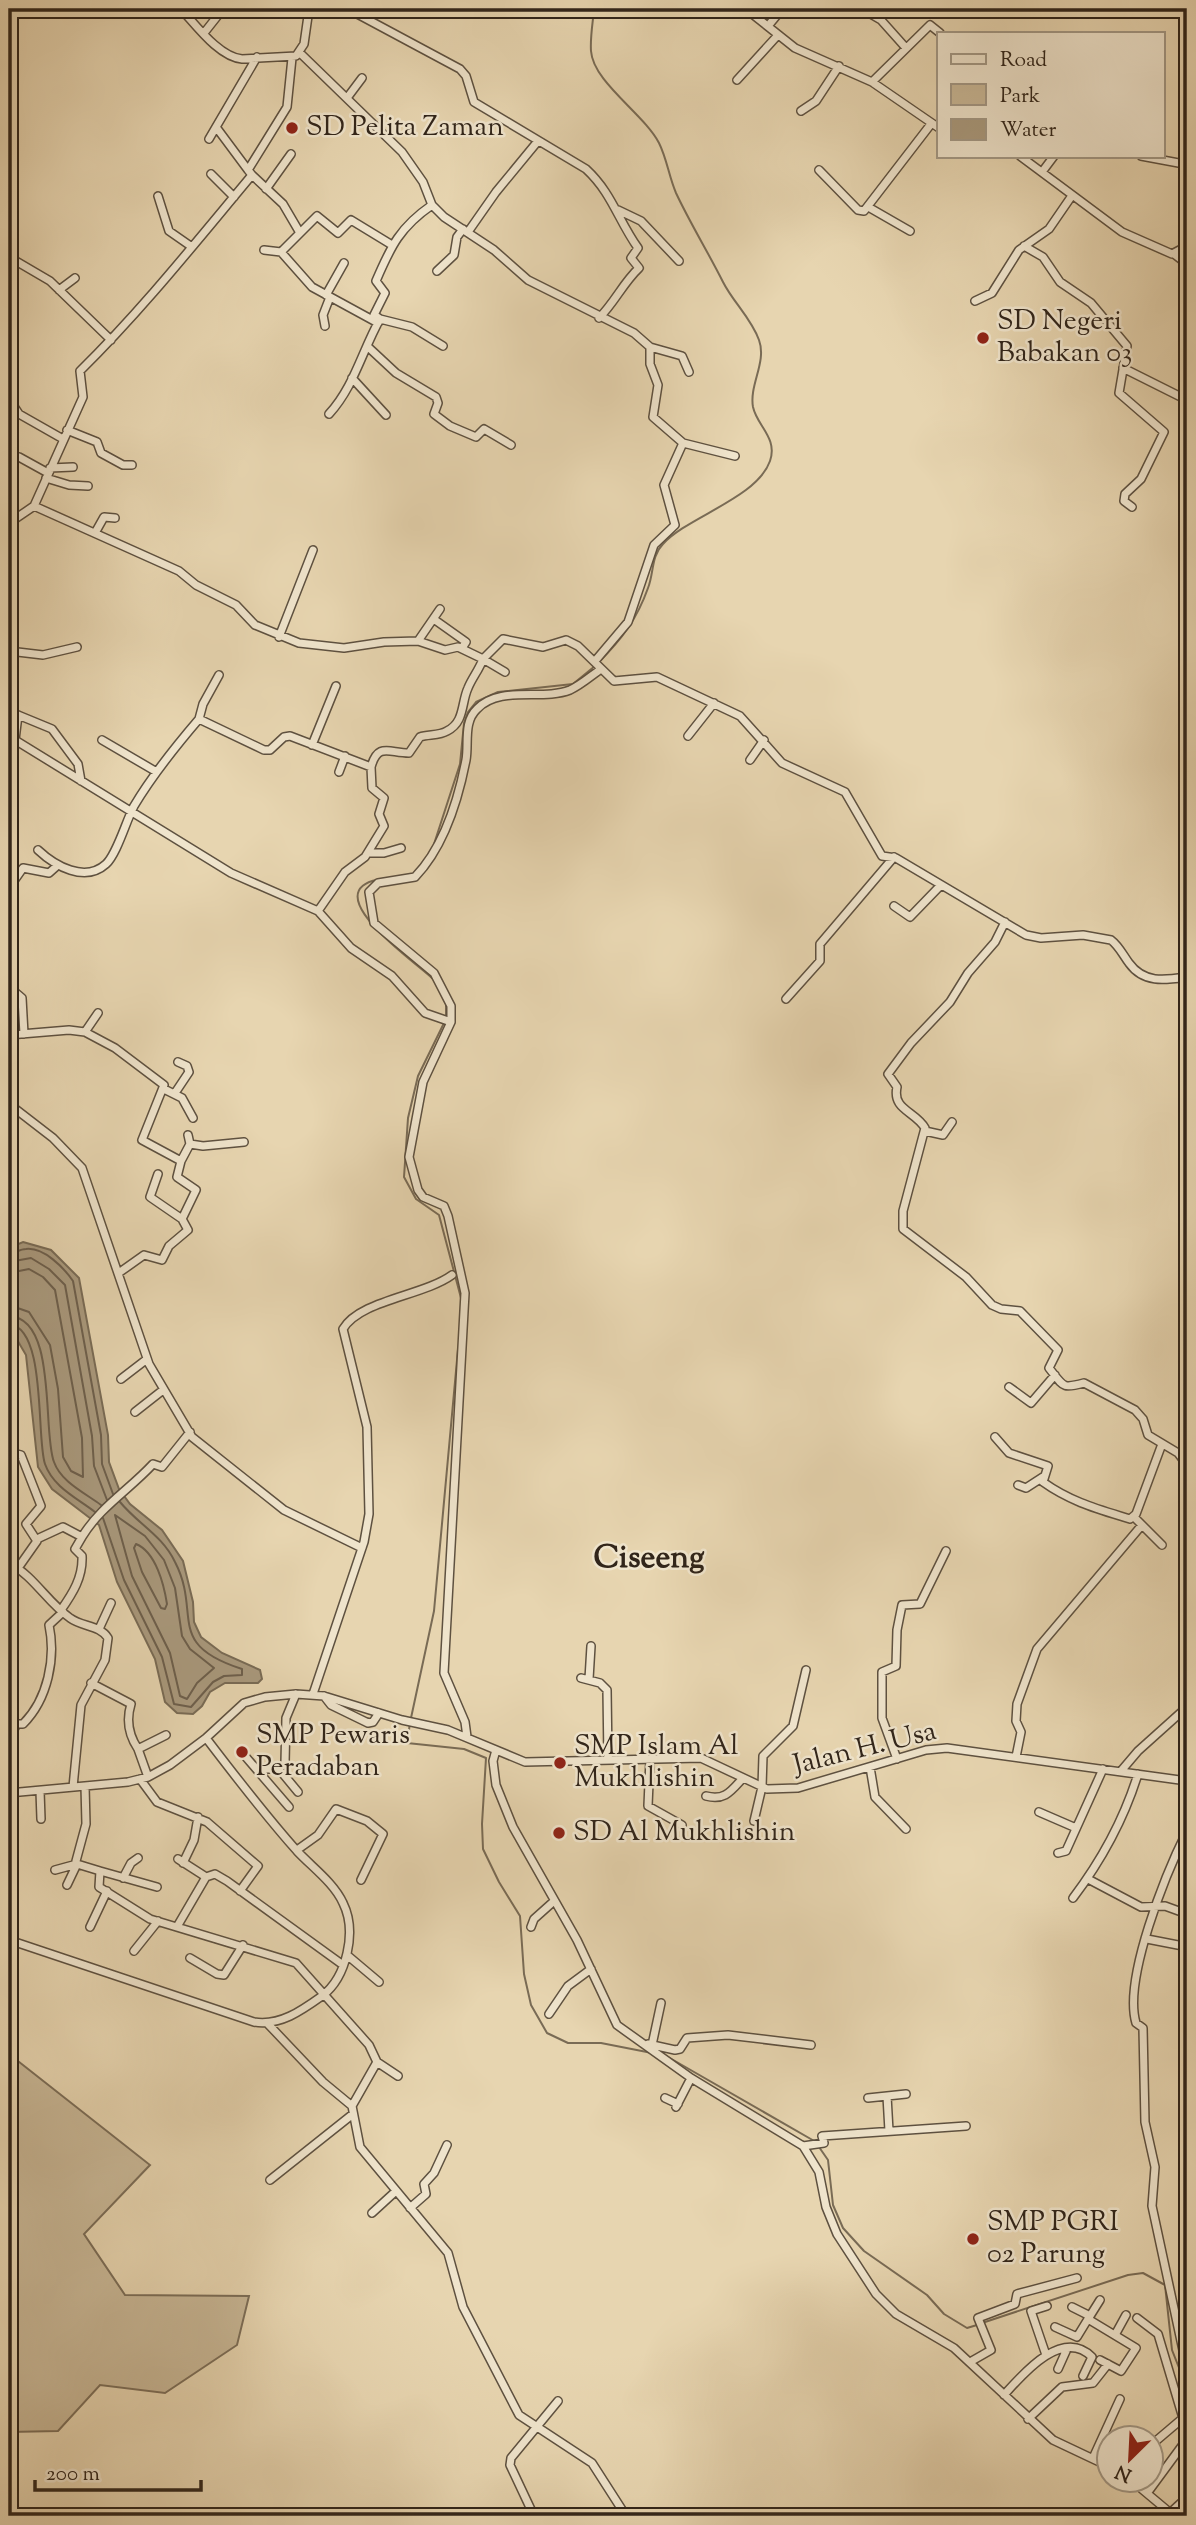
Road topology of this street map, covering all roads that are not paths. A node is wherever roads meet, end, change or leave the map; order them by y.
1 (181, 9) edge
2 (223, 9) edge
3 (309, 9) edge
4 (348, 9) edge
5 (747, 9) edge
6 (782, 9) edge
7 (862, 9) edge
8 (768, 26) junction
9 (939, 32) edge
10 (204, 33) junction
11 (778, 35) junction
12 (906, 48) junction
13 (299, 52) junction
14 (257, 57) junction
15 (292, 58) junction
16 (839, 66) junction
17 (362, 78) dead end
18 (737, 80) dead end
19 (872, 82) junction
20 (347, 98) junction
21 (802, 111) dead end
22 (935, 126) edge
23 (216, 127) junction
24 (209, 139) dead end
25 (538, 141) junction
26 (290, 154) dead end
27 (1023, 158) edge
28 (1052, 158) edge
29 (1152, 158) edge
30 (1184, 164) dead end
31 (819, 170) dead end
32 (1042, 172) junction
33 (250, 173) junction
34 (211, 174) dead end
35 (266, 189) junction
36 (158, 196) dead end
37 (234, 197) junction
38 (1071, 197) junction
39 (432, 205) junction
40 (870, 208) junction
41 (618, 210) junction
42 (465, 231) junction
43 (910, 231) dead end
44 (300, 233) junction
45 (393, 245) junction
46 (1024, 246) junction
47 (1187, 246) edge
48 (192, 247) junction
49 (264, 250) dead end
50 (281, 252) junction
51 (1174, 254) junction
52 (9, 257) edge
53 (679, 261) dead end
54 (344, 263) dead end
55 (1187, 264) edge
56 (437, 271) dead end
57 (75, 278) dead end
58 (59, 290) junction
59 (328, 296) junction
60 (975, 301) dead end
61 (599, 318) junction
62 (379, 321) junction
63 (325, 326) dead end
64 (111, 340) junction
65 (367, 346) junction
66 (443, 346) dead end
67 (650, 347) junction
68 (1124, 368) junction
69 (689, 372) dead end
70 (352, 378) junction
71 (9, 399) edge
72 (1187, 400) edge
73 (329, 414) dead end
74 (386, 415) dead end
75 (67, 430) junction
76 (63, 439) junction
77 (682, 443) junction
78 (511, 445) dead end
79 (735, 456) dead end
80 (19, 457) dead end
81 (132, 465) dead end
82 (73, 467) dead end
83 (48, 473) junction
84 (88, 486) dead end
85 (34, 506) junction
86 (1132, 507) dead end
87 (115, 518) dead end
88 (9, 523) edge
89 (95, 533) junction
90 (313, 550) dead end
91 (440, 609) dead end
92 (435, 620) junction
93 (470, 634) dead end
94 (279, 637) junction
95 (418, 641) junction
96 (464, 645) junction
97 (77, 647) dead end
98 (9, 652) edge
99 (483, 659) junction
100 (595, 661) junction
101 (601, 669) junction
102 (505, 672) dead end
103 (219, 675) dead end
104 (336, 686) dead end
105 (714, 703) junction
106 (9, 714) edge
107 (18, 715) junction
108 (199, 719) junction
109 (688, 736) dead end
110 (102, 740) dead end
111 (764, 740) junction
112 (312, 745) junction
113 (345, 756) junction
114 (750, 760) dead end
115 (371, 767) junction
116 (155, 771) junction
117 (339, 772) dead end
118 (81, 781) junction
119 (132, 809) junction
120 (401, 848) dead end
121 (38, 850) dead end
122 (368, 853) junction
123 (894, 857) junction
124 (58, 864) junction
125 (940, 886) junction
126 (9, 888) edge
127 (894, 906) dead end
128 (318, 911) junction
129 (1005, 922) junction
130 (1187, 977) edge
131 (9, 987) edge
132 (786, 999) dead end
133 (98, 1013) dead end
134 (451, 1022) junction
135 (86, 1032) junction
136 (24, 1034) junction
137 (9, 1035) edge
138 (178, 1062) dead end
139 (164, 1088) junction
140 (175, 1093) junction
141 (9, 1104) edge
142 (192, 1118) dead end
143 (952, 1122) dead end
144 (925, 1131) junction
145 (188, 1135) dead end
146 (244, 1142) dead end
147 (190, 1144) junction
148 (181, 1161) junction
149 (158, 1174) dead end
150 (182, 1219) junction
151 (120, 1272) junction
152 (452, 1275) dead end
153 (147, 1359) junction
154 (1055, 1376) junction
155 (121, 1379) dead end
156 (1009, 1387) dead end
157 (163, 1390) junction
158 (135, 1412) dead end
159 (190, 1432) junction
160 (995, 1437) dead end
161 (1162, 1444) junction
162 (9, 1452) edge
163 (1187, 1465) edge
164 (1042, 1477) junction
165 (1018, 1485) dead end
166 (1134, 1517) junction
167 (1142, 1525) junction
168 (82, 1536) junction
169 (37, 1539) junction
170 (1162, 1545) dead end
171 (359, 1546) junction
172 (946, 1551) dead end
173 (9, 1563) edge
174 (18, 1567) junction
175 (111, 1603) dead end
176 (62, 1611) junction
177 (99, 1629) junction
178 (591, 1646) dead end
179 (806, 1670) dead end
180 (91, 1684) junction
181 (296, 1694) junction
182 (313, 1695) junction
183 (324, 1696) junction
184 (1187, 1707) edge
185 (379, 1713) junction
186 (9, 1718) edge
187 (17, 1724) junction
188 (166, 1735) dead end
189 (10, 1736) edge
190 (467, 1737) junction
191 (206, 1738) junction
192 (138, 1749) junction
193 (496, 1750) junction
194 (245, 1756) dead end
195 (1016, 1757) junction
196 (650, 1759) junction
197 (897, 1759) junction
198 (608, 1760) junction
199 (870, 1767) junction
200 (258, 1769) junction
201 (279, 1769) junction
202 (1103, 1769) junction
203 (1121, 1772) junction
204 (1138, 1774) junction
205 (144, 1778) junction
206 (743, 1778) junction
207 (1187, 1781) edge
208 (85, 1786) junction
209 (73, 1787) junction
210 (762, 1787) junction
211 (40, 1791) junction
212 (298, 1791) dead end
213 (9, 1793) edge
214 (706, 1796) dead end
215 (289, 1807) dead end
216 (1039, 1812) dead end
217 (198, 1817) junction
218 (41, 1819) dead end
219 (754, 1821) dead end
220 (682, 1825) dead end
221 (1076, 1828) junction
222 (906, 1829) dead end
223 (1187, 1831) edge
224 (297, 1850) junction
225 (1058, 1853) dead end
226 (138, 1858) dead end
227 (77, 1864) junction
228 (55, 1870) dead end
229 (100, 1871) junction
230 (206, 1877) junction
231 (123, 1878) junction
232 (1088, 1879) junction
233 (361, 1880) dead end
234 (67, 1885) dead end
235 (157, 1888) dead end
236 (107, 1891) junction
237 (240, 1891) junction
238 (1073, 1898) dead end
239 (553, 1902) junction
240 (1157, 1906) junction
241 (1187, 1914) edge
242 (158, 1921) junction
243 (178, 1926) junction
244 (90, 1927) dead end
245 (531, 1927) dead end
246 (1147, 1938) junction
247 (9, 1940) edge
248 (243, 1945) junction
249 (1183, 1946) dead end
250 (134, 1951) dead end
251 (347, 1955) junction
252 (190, 1958) dead end
253 (343, 1965) junction
254 (591, 1969) junction
255 (379, 1982) dead end
256 (326, 1993) junction
257 (661, 2003) dead end
258 (549, 2014) dead end
259 (268, 2024) junction
260 (811, 2045) dead end
261 (651, 2046) junction
262 (377, 2062) junction
263 (398, 2076) dead end
264 (691, 2078) junction
265 (906, 2094) dead end
266 (887, 2096) junction
267 (665, 2098) dead end
268 (868, 2098) dead end
269 (352, 2110) junction
270 (967, 2126) dead end
271 (889, 2131) junction
272 (447, 2145) dead end
273 (803, 2146) junction
274 (270, 2180) dead end
275 (396, 2191) junction
276 (410, 2208) junction
277 (372, 2213) dead end
278 (1077, 2278) dead end
279 (1100, 2300) dead end
280 (1047, 2306) dead end
281 (1072, 2307) dead end
282 (1126, 2315) dead end
283 (1089, 2318) junction
284 (1138, 2318) dead end
285 (1055, 2327) dead end
286 (1115, 2335) junction
287 (1067, 2349) junction
288 (1046, 2355) junction
289 (1100, 2360) dead end
290 (970, 2362) junction
291 (1108, 2364) junction
292 (1058, 2369) dead end
293 (1187, 2370) edge
294 (1083, 2376) dead end
295 (1004, 2395) junction
296 (1120, 2399) dead end
297 (558, 2401) dead end
298 (1185, 2417) edge
299 (1028, 2419) junction
300 (536, 2428) junction
301 (1187, 2428) edge
302 (1164, 2434) edge
303 (1187, 2440) edge
304 (1093, 2458) joint
305 (1164, 2471) edge
306 (1187, 2489) edge
307 (1150, 2494) edge
308 (1172, 2515) edge
309 (534, 2516) edge
310 (626, 2516) edge

1 - 10 street
2 - 10 street
3 - 13 street
4 - 25 street
5 - 8 street
6 - 8 street
7 - 12 street
8 - 11 street
9 - 12 street
10 - 14 street
11 - 16 street
11 - 18 street
12 - 19 street
13 - 15 street
13 - 20 street
14 - 15 street
14 - 23 street
15 - 33 street
16 - 19 street
16 - 21 street
17 - 20 street
19 - 22 street
20 - 39 street
22 - 40 street
23 - 24 street
23 - 33 street
25 - 41 street
25 - 42 street
26 - 35 street
27 - 32 street
28 - 32 street
29 - 30 street
31 - 40 street
32 - 38 street
33 - 35 street
33 - 37 street
34 - 37 street
35 - 44 street
36 - 48 street
37 - 48 street
38 - 46 street
38 - 51 street
39 - 42 street
39 - 45 street
40 - 43 street
41 - 53 street
41 - 61 street
42 - 56 street
42 - 61 street
44 - 45 street
44 - 50 street
45 - 62 street
46 - 60 street
46 - 68 street
47 - 51 street
48 - 64 street
49 - 50 street
50 - 59 street
51 - 55 street
52 - 58 street
54 - 59 street
57 - 58 street
58 - 64 street
59 - 62 street
59 - 63 street
61 - 67 street
62 - 65 street
62 - 66 street
64 - 75 street
65 - 70 street
65 - 78 street
67 - 69 street
67 - 77 street
68 - 72 street
68 - 86 street
70 - 73 street
70 - 74 street
71 - 76 street
75 - 76 street
75 - 81 street
76 - 83 street
77 - 79 street
77 - 100 street
80 - 83 street
82 - 83 street
83 - 84 street
83 - 85 street
85 - 88 street
85 - 89 street
87 - 89 street
89 - 94 street
90 - 94 street
91 - 92 street
92 - 95 street
92 - 96 street
93 - 96 street
94 - 95 street
95 - 96 street
96 - 99 street
97 - 98 street
99 - 100 street
99 - 102 street
99 - 115 street
100 - 101 street
101 - 105 street
101 - 134 street
103 - 108 street
104 - 112 street
105 - 109 street
105 - 111 street
106 - 107 street
107 - 118 street
107 - 118 street
108 - 112 street
108 - 116 street
110 - 116 street
111 - 114 street
111 - 123 street
112 - 113 street
113 - 115 street
113 - 117 street
115 - 122 street
116 - 119 street
118 - 119 street
119 - 124 street
119 - 128 street
120 - 122 street
121 - 124 street
122 - 128 street
123 - 125 street
123 - 132 street
124 - 126 street
125 - 127 street
125 - 129 street
128 - 134 street
129 - 130 street
129 - 144 street
131 - 136 street
133 - 135 street
134 - 190 street
135 - 136 street
135 - 139 street
136 - 137 street
138 - 140 street
139 - 140 street
139 - 148 street
140 - 142 street
141 - 151 street
143 - 144 street
144 - 154 street
145 - 147 street
146 - 147 street
147 - 148 street
148 - 150 street
149 - 150 street
150 - 151 street
151 - 153 street
152 - 171 street
153 - 155 street
153 - 157 street
154 - 156 street
154 - 161 street
157 - 158 street
157 - 159 street
159 - 168 street
159 - 171 street
160 - 164 street
161 - 163 street
161 - 166 street
162 - 169 street
164 - 165 street
164 - 166 street
166 - 167 street
167 - 170 street
167 - 195 street
168 - 169 street
168 - 176 street
169 - 174 street
171 - 182 street
172 - 197 street
173 - 174 street
174 - 176 street
175 - 177 street
176 - 177 street
176 - 187 street
177 - 180 street
178 - 198 street
179 - 210 street
180 - 192 street
180 - 209 street
181 - 182 street, Jalan H. Usa
181 - 191 street, Jalan H. Usa
181 - 201 street
182 - 183 street, Jalan H. Usa
183 - 185 street, Jalan H. Usa
183 - 185 street
184 - 203 street
185 - 190 street, Jalan H. Usa
186 - 187 street
187 - 189 street
188 - 192 street
190 - 193 street, Jalan H. Usa
191 - 205 street, Jalan H. Usa
191 - 224 street
192 - 205 street
193 - 198 street, Jalan H. Usa
193 - 239 street
194 - 200 street
195 - 197 street, Jalan H. Usa
195 - 202 street, Jalan H. Usa
196 - 198 street, Jalan H. Usa
196 - 206 street, Jalan H. Usa
196 - 220 street
197 - 199 street, Jalan H. Usa
199 - 210 street, Jalan H. Usa
199 - 222 street
200 - 201 street
200 - 215 street
201 - 212 street
202 - 203 street, Jalan H. Usa
202 - 221 street
203 - 204 street, Jalan H. Usa
204 - 207 street, Jalan H. Usa
204 - 232 street
205 - 208 street, Jalan H. Usa
205 - 217 street
206 - 210 street, Jalan H. Usa
206 - 214 street
208 - 209 street, Jalan H. Usa
208 - 227 street
209 - 211 street, Jalan H. Usa
210 - 219 street
211 - 213 street, Jalan H. Usa
211 - 218 street
216 - 221 street
217 - 230 street
217 - 237 street
221 - 225 street
223 - 240 street
224 - 233 street
224 - 251 street
226 - 231 street
227 - 228 street
227 - 229 street
227 - 234 street
229 - 231 street
229 - 236 street
230 - 237 street
230 - 243 street
231 - 235 street
232 - 238 street
232 - 240 street
236 - 242 street
236 - 244 street
237 - 253 street
239 - 245 street
239 - 254 street
240 - 241 street
240 - 246 street
242 - 243 street
242 - 250 street
243 - 248 street
246 - 249 street
246 - 293 street
247 - 259 street
248 - 252 street
248 - 256 street
251 - 253 street
251 - 255 street
253 - 256 street
254 - 258 street
254 - 261 street
256 - 259 street
256 - 262 street
257 - 261 street
259 - 269 street
260 - 261 street
261 - 264 street
262 - 263 street
262 - 269 street
264 - 267 street
264 - 273 street
265 - 266 street
266 - 268 street
266 - 271 street
269 - 274 street
269 - 275 street
270 - 271 street
271 - 273 street
272 - 276 street
273 - 290 street
275 - 276 street
275 - 277 street
276 - 300 street
278 - 290 street
279 - 283 street
280 - 288 street
281 - 283 street
282 - 286 street
283 - 285 street
283 - 286 street
284 - 298 street
286 - 291 street
287 - 288 street
287 - 292 street
287 - 294 street
288 - 295 street
289 - 291 street
290 - 295 street
291 - 299 street
295 - 299 street
296 - 304 street
297 - 300 street
298 - 301 street
298 - 302 street
299 - 304 street
300 - 309 street
300 - 310 street
303 - 305 street
306 - 308 street
307 - 308 street

